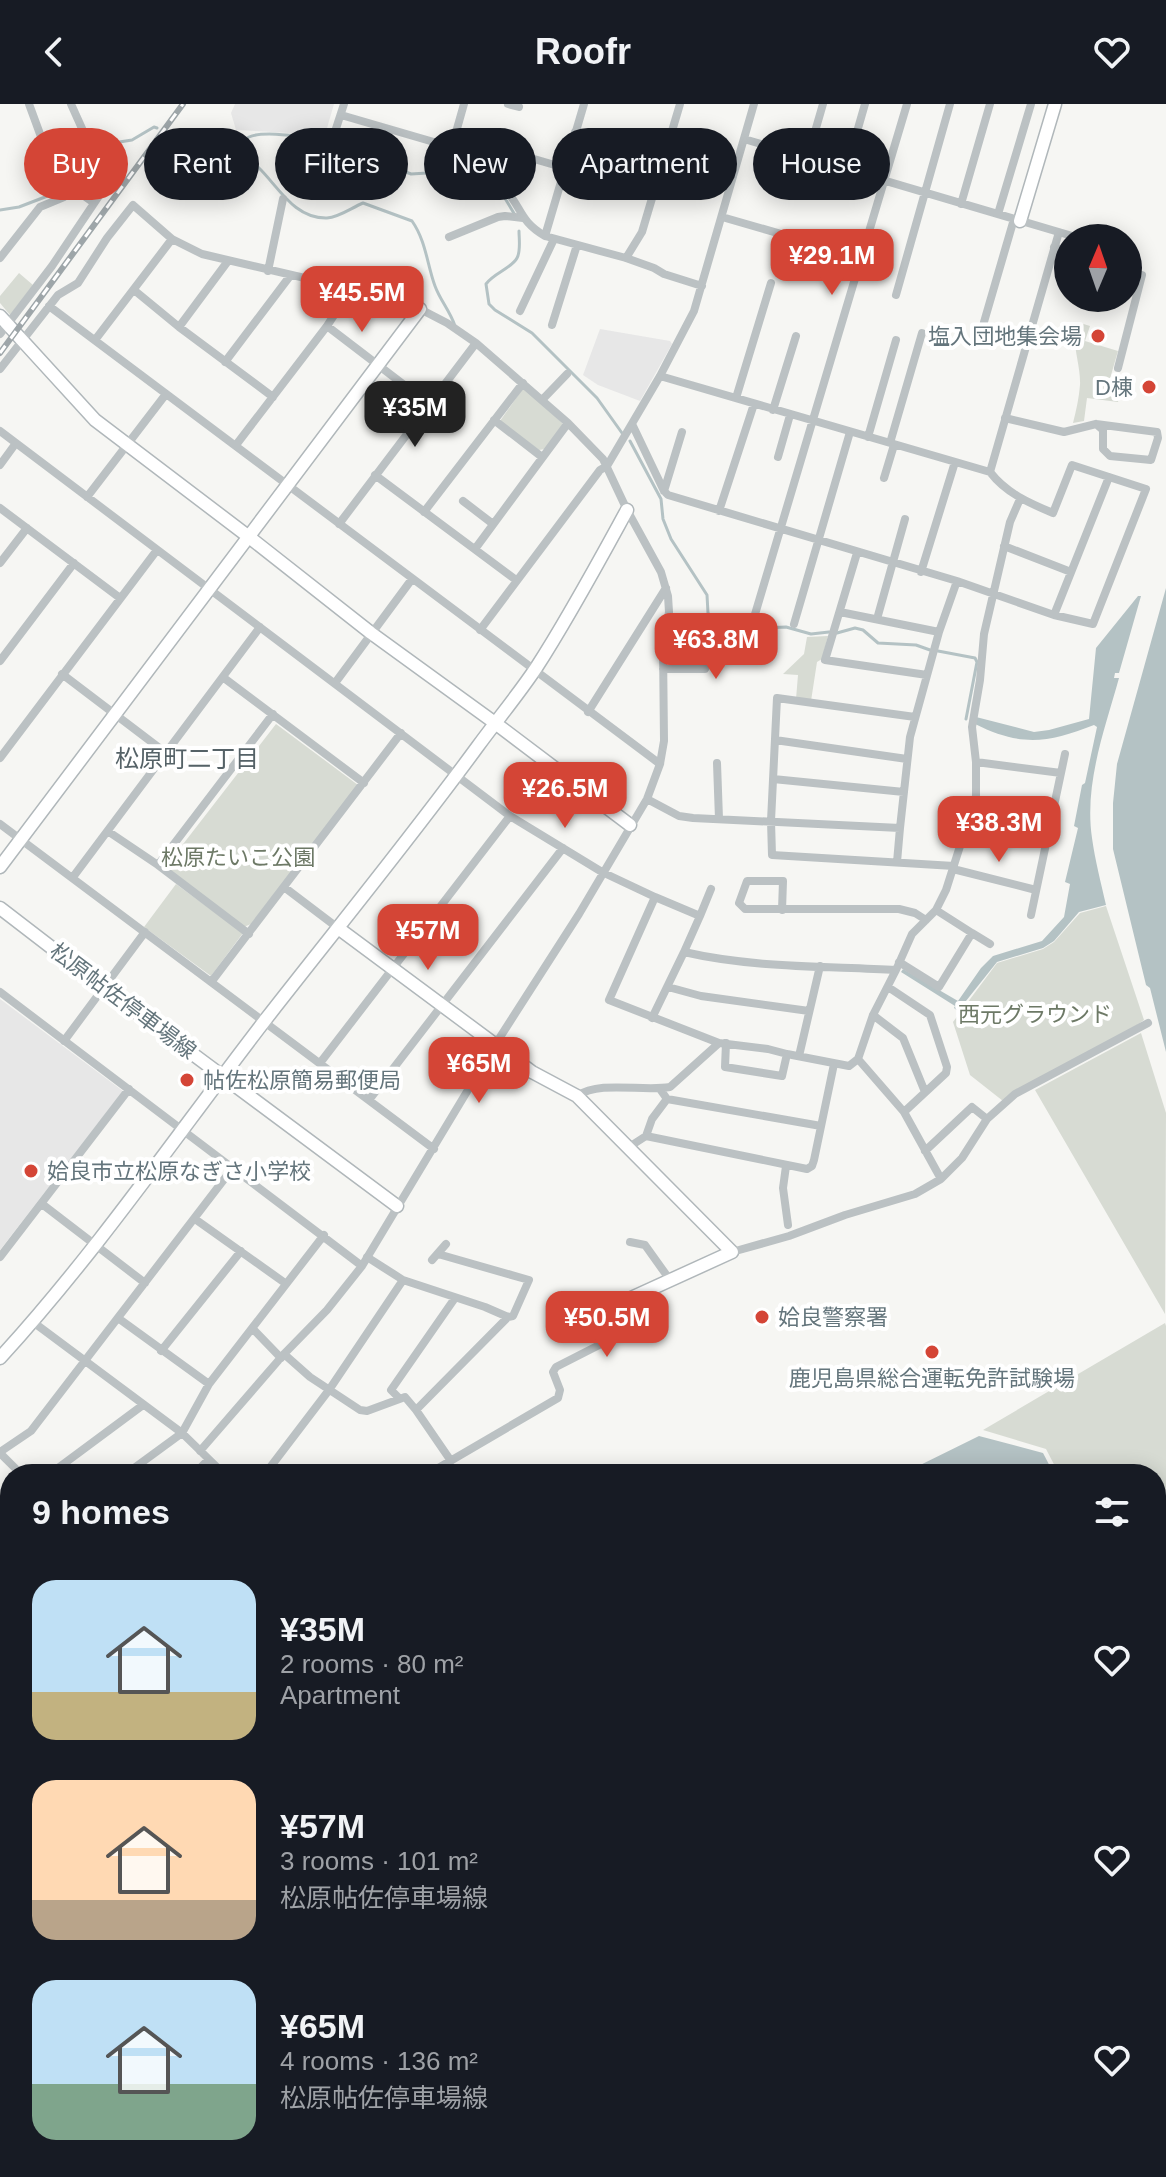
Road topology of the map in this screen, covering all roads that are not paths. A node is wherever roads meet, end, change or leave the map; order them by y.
1 (29, 104) edge
2 (71, 104) edge
3 (344, 104) edge
4 (464, 104) edge
5 (508, 104) edge
6 (584, 104) edge
7 (680, 104) edge
8 (754, 104) edge
9 (823, 104) edge
10 (865, 104) edge
11 (907, 104) edge
12 (950, 104) edge
13 (990, 104) edge
14 (1031, 104) edge
15 (1055, 104) edge
16 (519, 107) dead end
17 (341, 115) junction
18 (38, 128) edge
19 (337, 128) edge
20 (457, 128) edge
21 (576, 128) edge
22 (673, 128) edge
23 (816, 128) edge
24 (858, 128) edge
25 (424, 139) edge
26 (744, 139) junction
27 (753, 142) edge
28 (890, 161) edge
29 (890, 183) edge
30 (925, 193) junction
31 (57, 200) edge
32 (90, 200) edge
33 (283, 200) edge
34 (512, 200) edge
35 (558, 200) edge
36 (652, 200) edge
37 (878, 200) edge
38 (94, 203) junction
39 (961, 204) junction
40 (998, 214) junction
41 (722, 217) junction
42 (523, 218) junction
43 (1017, 220) junction
44 (1054, 231) edge
45 (449, 237) dead end
46 (549, 238) junction
47 (172, 239) junction
48 (802, 240) dead end
49 (577, 245) junction
50 (1054, 247) edge
51 (0, 258) edge
52 (626, 258) junction
53 (228, 261) junction
54 (268, 271) junction
55 (290, 276) junction
56 (771, 283) dead end
57 (702, 286) junction
58 (351, 289) junction
59 (134, 290) junction
60 (896, 295) dead end
61 (49, 306) junction
62 (420, 309) junction
63 (520, 311) dead end
64 (1132, 312) edge
65 (984, 322) dead end
66 (2, 325) edge
67 (552, 325) dead end
68 (327, 326) junction
69 (179, 327) junction
70 (922, 333) dead end
71 (796, 336) dead end
72 (95, 340) junction
73 (896, 340) dead end
74 (21, 341) junction
75 (476, 343) junction
76 (225, 362) junction
77 (377, 366) junction
78 (1118, 368) dead end
79 (0, 369) edge
80 (567, 374) dead end
81 (660, 376) junction
82 (523, 383) junction
83 (166, 394) junction
84 (273, 397) junction
85 (736, 398) junction
86 (542, 400) junction
87 (429, 404) junction
88 (754, 404) junction
89 (773, 410) junction
90 (790, 415) junction
91 (1005, 418) junction
92 (494, 420) junction
93 (813, 422) junction
94 (568, 423) junction
95 (632, 424) junction
96 (1096, 424) junction
97 (0, 431) edge
98 (682, 432) dead end
99 (850, 432) junction
100 (868, 437) junction
101 (16, 443) junction
102 (892, 444) junction
103 (127, 445) junction
104 (236, 445) junction
105 (542, 457) junction
106 (778, 457) dead end
107 (955, 462) junction
108 (0, 465) edge
109 (607, 466) junction
110 (990, 472) junction
111 (375, 475) junction
112 (1109, 477) junction
113 (884, 478) dead end
114 (286, 485) junction
115 (664, 491) junction
116 (87, 497) junction
117 (1020, 499) junction
118 (463, 501) dead end
119 (0, 508) edge
120 (627, 510) junction
121 (719, 511) junction
122 (424, 512) junction
123 (905, 519) dead end
124 (339, 524) junction
125 (493, 524) junction
126 (27, 528) junction
127 (781, 529) junction
128 (249, 537) junction
129 (818, 541) junction
130 (1004, 546) junction
131 (475, 549) junction
132 (157, 550) junction
133 (857, 553) junction
134 (0, 563) edge
135 (74, 563) junction
136 (893, 564) junction
137 (921, 572) junction
138 (1071, 572) junction
139 (412, 579) junction
140 (516, 580) junction
141 (957, 581) junction
142 (666, 588) junction
143 (209, 590) junction
144 (992, 592) junction
145 (120, 598) junction
146 (840, 612) junction
147 (1054, 615) junction
148 (877, 619) junction
149 (753, 621) dead end
150 (794, 624) dead end
151 (722, 626) dead end
152 (260, 627) junction
153 (480, 630) junction
154 (939, 632) junction
155 (371, 633) junction
156 (0, 661) edge
157 (663, 669) junction
158 (534, 670) junction
159 (62, 674) junction
160 (927, 675) junction
161 (224, 678) junction
162 (335, 683) junction
163 (588, 712) junction
164 (115, 714) junction
165 (273, 714) junction
166 (915, 717) junction
167 (495, 723) junction
168 (401, 733) junction
169 (775, 740) junction
170 (2, 752) edge
171 (166, 753) junction
172 (1065, 754) dead end
173 (907, 759) junction
174 (976, 762) junction
175 (717, 763) dead end
176 (660, 764) junction
177 (1061, 773) junction
178 (457, 775) junction
179 (773, 779) junction
180 (364, 783) junction
181 (904, 792) junction
182 (647, 799) junction
183 (970, 815) junction
184 (510, 816) junction
185 (719, 819) junction
186 (771, 821) junction
187 (0, 824) edge
188 (630, 825) junction
189 (900, 828) junction
190 (109, 832) junction
191 (1047, 834) junction
192 (21, 840) junction
193 (563, 848) junction
194 (897, 862) junction
195 (158, 865) junction
196 (0, 867) edge
197 (953, 868) junction
198 (602, 872) junction
199 (73, 877) junction
200 (284, 887) junction
201 (711, 889) dead end
202 (1036, 890) junction
203 (655, 897) junction
204 (0, 908) edge
205 (782, 910) junction
206 (936, 910) junction
207 (1031, 915) dead end
208 (700, 916) junction
209 (926, 920) junction
210 (338, 928) junction
211 (145, 932) junction
212 (972, 933) junction
213 (249, 934) junction
214 (990, 944) dead end
215 (684, 952) junction
216 (820, 966) junction
217 (898, 966) junction
218 (393, 968) junction
219 (212, 981) junction
220 (668, 987) junction
221 (888, 987) junction
222 (104, 988) junction
223 (0, 992) edge
224 (442, 1005) junction
225 (809, 1011) junction
226 (873, 1015) junction
227 (652, 1018) junction
228 (264, 1021) junction
229 (1148, 1023) dead end
230 (64, 1041) junction
231 (723, 1043) junction
232 (495, 1045) junction
233 (787, 1054) junction
234 (799, 1056) junction
235 (858, 1059) junction
236 (320, 1063) junction
237 (834, 1064) junction
238 (223, 1077) junction
239 (129, 1089) junction
240 (660, 1089) junction
241 (925, 1092) junction
242 (577, 1096) junction
243 (667, 1099) junction
244 (369, 1100) junction
245 (904, 1112) junction
246 (987, 1119) junction
247 (821, 1126) junction
248 (183, 1131) junction
249 (646, 1136) junction
250 (629, 1147) junction
251 (434, 1149) junction
252 (925, 1151) junction
253 (786, 1166) junction
254 (232, 1169) junction
255 (941, 1179) junction
256 (42, 1204) junction
257 (397, 1206) junction
258 (195, 1219) junction
259 (788, 1225) dead end
260 (324, 1235) junction
261 (630, 1242) dead end
262 (446, 1244) dead end
263 (94, 1245) junction
264 (241, 1251) junction
265 (732, 1252) junction
266 (0, 1257) edge
267 (367, 1257) junction
268 (362, 1266) junction
269 (403, 1280) junction
270 (670, 1280) junction
271 (145, 1283) junction
272 (285, 1283) junction
273 (455, 1298) junction
274 (607, 1309) joint
275 (508, 1317) junction
276 (118, 1318) junction
277 (33, 1322) junction
278 (253, 1329) junction
279 (161, 1351) junction
280 (282, 1356) junction
281 (0, 1358) edge
282 (85, 1362) junction
283 (209, 1384) junction
284 (329, 1390) junction
285 (399, 1398) junction
286 (143, 1405) junction
287 (416, 1410) junction
288 (182, 1433) junction
289 (200, 1451) junction
290 (0, 1453) edge
291 (208, 1460) junction
292 (451, 1461) junction
293 (63, 1464) edge
294 (140, 1464) edge
295 (204, 1464) edge
296 (213, 1464) edge
297 (273, 1464) edge
298 (446, 1464) edge

1 - 18 street
2 - 38 street
3 - 17 street
4 - 20 street
5 - 16 street
6 - 21 street
7 - 22 street
8 - 26 street
9 - 23 street
10 - 24 street
11 - 28 street
12 - 30 street
13 - 39 street
14 - 40 street
15 - 43 street
17 - 19 street
17 - 25 street
26 - 27 street
26 - 41 street
29 - 30 street
30 - 39 street
30 - 60 street
31 - 51 street
32 - 38 street
33 - 54 street
34 - 42 street
35 - 46 street
36 - 52 street
37 - 93 street
38 - 66 street
39 - 40 street
40 - 43 street
41 - 48 street
41 - 57 street
42 - 45 street
42 - 46 street
43 - 44 street
43 - 65 street
46 - 49 street
46 - 63 street
47 - 53 street
47 - 59 street
47 - 61 street
49 - 52 street
49 - 67 street
50 - 91 street
52 - 57 street
53 - 54 street
53 - 69 street
54 - 55 street
55 - 58 street
55 - 76 street
56 - 85 street
57 - 81 street
58 - 62 street
58 - 68 street
59 - 69 street
59 - 72 street
61 - 72 street
61 - 74 street
62 - 75 street
62 - 77 street
64 - 78 street
66 - 74 street
68 - 77 street
68 - 84 street
69 - 76 street
70 - 102 street
71 - 89 street
72 - 83 street
73 - 100 street
74 - 79 street
74 - 103 street
75 - 82 street
75 - 87 street
76 - 84 street
77 - 87 street
77 - 114 street
80 - 86 street
81 - 85 street
81 - 95 street
82 - 86 street
82 - 92 street
83 - 103 street
83 - 104 street
84 - 104 street
85 - 88 street
86 - 94 street
87 - 111 street
88 - 89 street
88 - 121 street
89 - 90 street
90 - 93 street
90 - 106 street
91 - 96 street
91 - 110 street
92 - 105 street
92 - 122 street
93 - 99 street
93 - 127 street
94 - 105 street
94 - 109 street
95 - 109 street
95 - 115 street
96 - 96 street
97 - 101 street
98 - 115 street
99 - 100 street
99 - 129 street
100 - 102 street
101 - 108 street
101 - 116 street
102 - 107 street
102 - 113 street
103 - 116 street
103 - 128 street
104 - 114 street
105 - 125 street
107 - 110 street
107 - 137 street
109 - 120 street
109 - 140 street
110 - 117 street
111 - 122 street
111 - 124 street
112 - 117 street
112 - 138 street
112 - 147 street
114 - 124 street
114 - 128 street
115 - 121 street
116 - 132 street
117 - 130 street
118 - 125 street
119 - 126 street
120 - 142 street
120 - 158 street
121 - 127 street
122 - 131 street
123 - 136 street
124 - 139 street
125 - 131 street
126 - 134 street
126 - 135 street
127 - 129 street
127 - 149 street
128 - 143 street
128 - 155 street
129 - 133 street
129 - 150 street
130 - 138 street
130 - 144 street
131 - 140 street
132 - 143 street
132 - 145 street
133 - 136 street
133 - 146 street
135 - 145 street
135 - 156 street
136 - 137 street
136 - 148 street
137 - 141 street
138 - 147 street
139 - 153 street
139 - 155 street
140 - 153 street
141 - 144 street
141 - 154 street
142 - 157 street
142 - 163 street
143 - 152 street
143 - 164 street
144 - 147 street
144 - 174 street
145 - 159 street
146 - 148 street
146 - 160 street
148 - 154 street
151 - 157 street
152 - 161 street
152 - 162 street
153 - 158 street
154 - 160 street
155 - 162 street
155 - 167 street
157 - 176 street
158 - 163 street
158 - 167 street
159 - 164 street
159 - 170 street
160 - 166 street
161 - 165 street
161 - 171 street
162 - 168 street
163 - 176 street
164 - 171 street
164 - 192 street
165 - 180 street
165 - 195 street
166 - 169 street
166 - 173 street
167 - 178 street
167 - 188 street
168 - 178 street
168 - 180 street
169 - 173 street
169 - 179 street
171 - 190 street
172 - 177 street
173 - 181 street
174 - 177 street
174 - 183 street
175 - 185 street
176 - 182 street
177 - 191 street
178 - 184 street
178 - 210 street
179 - 181 street
179 - 186 street
180 - 200 street
181 - 189 street
182 - 185 street
182 - 188 street
183 - 191 street
183 - 197 street
184 - 193 street
184 - 218 street
185 - 186 street
186 - 189 street
186 - 194 street
187 - 192 street
188 - 198 street
189 - 194 street
190 - 195 street
190 - 199 street
191 - 202 street
192 - 196 street
192 - 199 street
193 - 198 street
193 - 224 street
194 - 197 street
195 - 213 street
197 - 202 street
197 - 206 street
198 - 203 street
198 - 232 street
199 - 211 street
200 - 210 street
200 - 213 street
201 - 208 street
202 - 207 street
203 - 208 street
203 - 227 street
204 - 222 street, 松原帖佐停車場線
205 - 205 street
205 - 209 street
206 - 209 street
206 - 212 street
208 - 215 street
209 - 217 street
210 - 218 street
210 - 228 street
211 - 219 street
211 - 222 street
212 - 214 street
212 - 217 street
213 - 219 street
215 - 216 street
215 - 220 street
216 - 217 street
216 - 225 street
217 - 221 street
218 - 224 street
218 - 236 street
219 - 228 street
220 - 225 street
220 - 227 street
221 - 226 street
221 - 241 street
222 - 230 street
222 - 238 street, 松原帖佐停車場線
223 - 230 street
224 - 232 street
224 - 244 street
225 - 234 street
226 - 235 street
226 - 241 street
227 - 231 street
228 - 236 street
228 - 238 street
229 - 246 street
230 - 239 street
231 - 233 street
231 - 233 street
231 - 240 street
232 - 242 street
232 - 251 street
233 - 234 street
234 - 237 street
235 - 237 street
235 - 245 street
236 - 244 street
237 - 247 street
238 - 248 street
238 - 257 street, 松原帖佐停車場線
239 - 248 street
239 - 256 street
240 - 242 street
240 - 243 street
241 - 245 street
242 - 250 street
243 - 247 street
243 - 249 street
244 - 251 street
245 - 252 street
246 - 252 street
246 - 255 street
247 - 253 street
248 - 254 street
248 - 263 street
249 - 250 street
249 - 253 street
250 - 265 street
251 - 257 street
252 - 255 street
253 - 259 street
254 - 258 street
254 - 260 street
255 - 265 street
256 - 263 street
256 - 266 street
257 - 267 street
258 - 264 street
258 - 271 street
260 - 268 street
260 - 272 street
261 - 270 street
262 - 275 street
263 - 271 street
263 - 277 street
264 - 272 street
264 - 279 street
265 - 270 street
267 - 268 street
267 - 269 street
268 - 280 street
269 - 273 street
269 - 284 street
270 - 274 street
271 - 276 street
272 - 278 street
273 - 275 street
273 - 285 street
274 - 292 street
275 - 287 street
276 - 279 street
276 - 282 street
277 - 281 street
277 - 282 street
278 - 280 street
278 - 283 street
279 - 283 street
280 - 284 street
280 - 289 street
282 - 286 street
282 - 290 street
283 - 288 street
284 - 285 street
284 - 297 street
285 - 287 street
286 - 288 street
286 - 293 street
287 - 292 street
288 - 289 street
288 - 294 street
289 - 291 street
291 - 295 street
291 - 296 street
292 - 298 street

